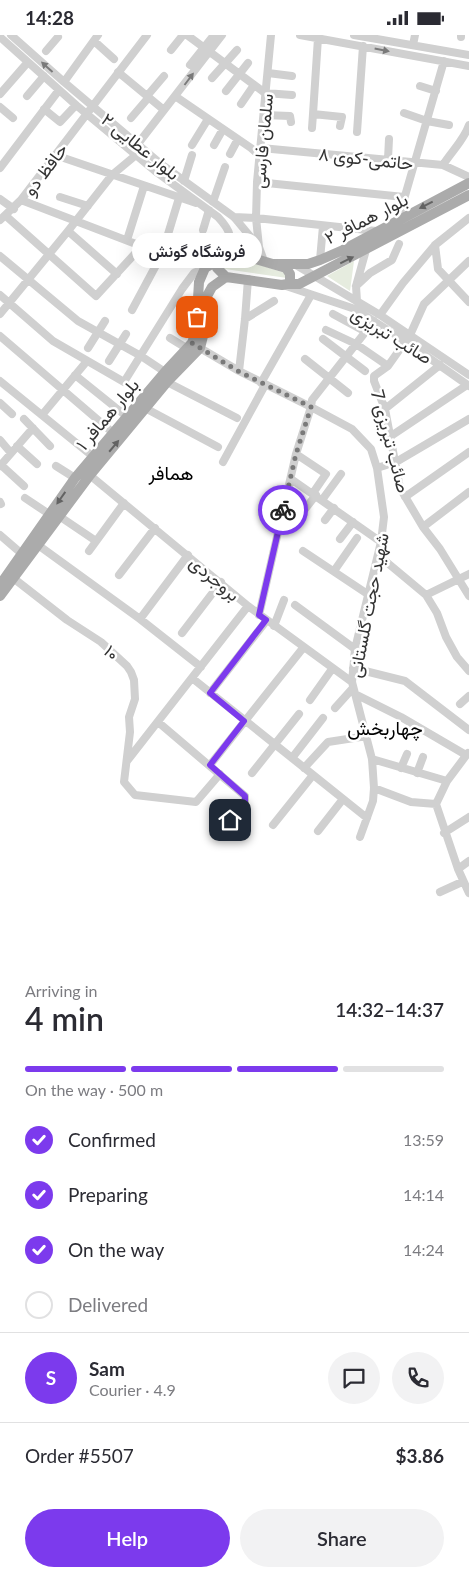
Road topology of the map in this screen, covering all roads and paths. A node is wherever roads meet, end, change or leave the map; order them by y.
1 (11, 35) edge
2 (147, 35) edge
3 (183, 35) edge
4 (187, 35) edge
5 (214, 35) edge
6 (222, 35) edge
7 (272, 35) edge
8 (300, 35) edge
9 (354, 35) edge
10 (415, 35) edge
11 (0, 37) edge
12 (58, 37) dead end
13 (96, 38) edge
14 (318, 38) junction
15 (413, 45) junction
16 (363, 46) junction
17 (171, 50) dead end
18 (207, 50) junction
19 (237, 50) dead end
20 (46, 51) dead end
21 (468, 53) edge
22 (114, 59) dead end
23 (444, 61) junction
24 (28, 62) junction
25 (248, 63) dead end
26 (225, 64) junction
27 (190, 65) dead end
28 (469, 66) edge
29 (118, 72) junction
30 (268, 73) junction
31 (239, 74) junction
32 (44, 76) junction
33 (164, 76) dead end
34 (292, 76) dead end
35 (212, 79) dead end
36 (64, 82) junction
37 (254, 85) junction
38 (420, 86) dead end
39 (59, 90) junction
40 (226, 91) dead end
41 (436, 91) junction
42 (265, 93) junction
43 (0, 94) edge
44 (292, 95) dead end
45 (27, 96) dead end
46 (81, 96) junction
47 (148, 96) junction
48 (175, 96) junction
49 (99, 97) junction
50 (74, 103) junction
51 (241, 104) dead end
52 (92, 106) junction
53 (0, 107) edge
54 (44, 109) junction
55 (164, 110) junction
56 (86, 113) junction
57 (404, 113) dead end
58 (313, 114) junction
59 (264, 115) junction
60 (13, 118) dead end
61 (131, 118) dead end
62 (208, 119) junction
63 (427, 121) junction
64 (291, 122) dead end
65 (449, 125) dead end
66 (469, 125) edge
67 (340, 127) dead end
68 (312, 128) dead end
69 (223, 129) junction
70 (357, 133) dead end
71 (238, 139) junction
72 (389, 139) dead end
73 (137, 145) junction
74 (192, 145) dead end
75 (214, 145) dead end
76 (260, 151) junction
77 (230, 154) dead end
78 (55, 155) junction
79 (136, 155) junction
80 (192, 155) dead end
81 (388, 159) junction
82 (415, 162) junction
83 (161, 164) junction
84 (443, 165) junction
85 (224, 167) dead end
86 (0, 168) edge
87 (155, 171) junction
88 (112, 175) junction
89 (469, 177) edge
90 (184, 181) junction
91 (258, 182) junction
92 (469, 183) edge
93 (144, 186) junction
94 (469, 195) edge
95 (60, 197) dead end
96 (404, 197) junction
97 (180, 198) junction
98 (0, 199) edge
99 (21, 200) junction
100 (213, 202) junction
101 (88, 206) junction
102 (206, 208) junction
103 (14, 209) junction
104 (234, 217) junction
105 (3, 218) edge
106 (256, 218) junction
107 (469, 218) edge
108 (398, 220) junction
109 (76, 222) junction
110 (323, 226) junction
111 (203, 230) dead end
112 (68, 231) junction
113 (376, 231) junction
114 (127, 240) junction
115 (398, 243) dead end
116 (435, 245) junction
117 (142, 246) junction
118 (259, 247) junction
119 (366, 250) junction
120 (48, 254) junction
121 (162, 254) junction
122 (226, 255) junction
123 (0, 256) edge
124 (320, 260) junction
125 (217, 261) junction
126 (469, 261) edge
127 (268, 262) junction
128 (296, 265) junction
129 (205, 268) junction
130 (117, 274) junction
131 (315, 275) junction
132 (226, 277) junction
133 (248, 279) junction
134 (27, 280) junction
135 (448, 280) junction
136 (284, 285) junction
137 (356, 286) junction
138 (0, 295) edge
139 (311, 295) junction
140 (355, 300) junction
141 (468, 300) edge
142 (274, 301) dead end
143 (9, 303) junction
144 (348, 307) junction
145 (132, 310) dead end
146 (0, 314) edge
147 (333, 314) dead end
148 (377, 318) junction
149 (245, 319) junction
150 (104, 321) dead end
151 (326, 330) dead end
152 (98, 332) junction
153 (366, 332) junction
154 (126, 334) dead end
155 (0, 336) edge
156 (170, 338) dead end
157 (408, 338) junction
158 (323, 339) dead end
159 (356, 344) junction
160 (119, 345) junction
161 (193, 347) junction
162 (88, 348) dead end
163 (141, 356) junction
164 (346, 357) junction
165 (305, 359) dead end
166 (87, 361) junction
167 (109, 361) dead end
168 (440, 365) junction
169 (388, 366) junction
170 (238, 371) junction
171 (366, 371) dead end
172 (75, 375) junction
173 (469, 375) edge
174 (166, 377) junction
175 (329, 377) junction
176 (0, 381) edge
177 (263, 384) junction
178 (468, 385) edge
179 (63, 390) junction
180 (348, 393) dead end
181 (0, 403) edge
182 (311, 407) junction
183 (145, 408) junction
184 (385, 409) junction
185 (12, 414) dead end
186 (42, 415) junction
187 (126, 416) junction
188 (237, 418) dead end
189 (24, 419) dead end
190 (469, 419) edge
191 (33, 428) junction
192 (112, 432) junction
193 (391, 436) junction
194 (0, 440) edge
195 (17, 446) junction
196 (50, 446) dead end
197 (218, 447) dead end
198 (469, 452) edge
199 (11, 453) junction
200 (296, 454) junction
201 (96, 459) junction
202 (223, 462) dead end
203 (396, 462) junction
204 (37, 464) dead end
205 (0, 466) edge
206 (56, 466) dead end
207 (377, 468) junction
208 (86, 472) junction
209 (341, 473) dead end
210 (74, 479) junction
211 (290, 479) junction
212 (24, 486) dead end
213 (469, 492) edge
214 (317, 496) junction
215 (405, 497) junction
216 (26, 498) dead end
217 (124, 503) junction
218 (334, 508) junction
219 (305, 509) dead end
220 (54, 515) junction
221 (325, 520) dead end
222 (353, 522) junction
223 (423, 527) junction
224 (155, 528) junction
225 (0, 535) edge
226 (357, 537) dead end
227 (340, 539) dead end
228 (96, 541) junction
229 (381, 542) junction
230 (38, 545) junction
231 (89, 551) dead end
232 (303, 551) dead end
233 (22, 554) junction
234 (188, 555) junction
235 (378, 555) junction
236 (334, 571) junction
237 (16, 574) junction
238 (469, 574) edge
239 (119, 575) dead end
240 (459, 578) junction
241 (0, 579) edge
242 (221, 582) junction
243 (0, 585) edge
244 (369, 595) junction
245 (426, 595) junction
246 (0, 596) edge
247 (469, 596) edge
248 (284, 600) dead end
249 (0, 603) edge
250 (295, 605) dead end
251 (248, 606) junction
252 (259, 615) junction
253 (140, 619) junction
254 (266, 620) junction
255 (274, 626) junction
256 (182, 633) dead end
257 (303, 648) junction
258 (355, 649) junction
259 (201, 667) junction
260 (353, 668) junction
261 (332, 669) junction
262 (469, 671) edge
263 (192, 678) junction
264 (353, 688) junction
265 (210, 693) junction
266 (469, 696) edge
267 (310, 700) dead end
268 (460, 704) dead end
269 (335, 708) dead end
270 (299, 714) dead end
271 (323, 718) dead end
272 (244, 721) junction
273 (158, 722) junction
274 (469, 730) edge
275 (367, 736) junction
276 (275, 745) junction
277 (407, 754) dead end
278 (467, 754) edge
279 (423, 757) dead end
280 (292, 759) junction
281 (372, 759) junction
282 (127, 761) junction
283 (210, 765) junction
284 (304, 768) junction
285 (401, 768) junction
286 (252, 773) dead end
287 (417, 773) junction
288 (220, 774) junction
289 (313, 775) junction
290 (447, 781) junction
291 (374, 787) junction
292 (343, 799) junction
293 (436, 803) junction
294 (469, 817) edge
295 (367, 818) junction
296 (230, 820) dead end
297 (273, 825) dead end
298 (318, 831) dead end
299 (444, 833) junction
300 (360, 837) dead end
301 (469, 861) edge
302 (458, 869) junction
303 (462, 882) junction
304 (440, 892) dead end
305 (469, 893) edge

36 -> 1 street, بلوار عطایی ۲
2 - 29 street
3 - 17 street
4 - 18 street
5 - 18 street
6 - 18 street
7 - 30 street, سلمان فارسی
8 - 14 street
9 - 15 street
10 - 15 street
11 - 24 street, بلوار عطایی ۲
12 - 20 street
13 - 22 street
13 - 36 street
14 - 16 street
14 - 58 street
15 - 21 street
16 -> 23 street
16 - 70 street
18 - 26 street
18 - 27 street
48 -> 18 street
19 - 26 street
23 - 28 street
23 - 41 street
24 - 32 street, بلوار عطایی ۲
24 - 43 street
25 - 31 street
26 - 31 street
26 - 35 street
29 - 47 street
29 - 49 street
30 - 34 street
30 - 42 street, سلمان فارسی
31 - 37 street
31 - 40 street
32 - 39 street, بلوار عطایی ۲
32 - 45 street
33 - 47 street
36 - 46 street, بلوار عطایی ۲
37 - 42 street
37 - 51 street
38 - 41 street
39 - 50 street, بلوار عطایی ۲
39 - 54 street
41 - 63 street
42 - 44 street
42 - 59 street, سلمان فارسی
46 - 49 street
46 - 50 street
46 - 52 street, بلوار عطایی ۲
47 - 55 street
47 - 61 street
48 - 55 street
48 - 62 street
49 - 52 street
50 - 54 street
50 - 56 street, بلوار عطایی ۲
52 - 56 street, حافظ دو
52 - 73 street, بلوار عطایی ۲
53 - 60 street
54 - 86 street
55 - 73 street
56 - 78 street, حافظ دو
56 - 79 street, بلوار عطایی ۲
57 - 63 street
58 - 67 street
58 - 68 street
59 - 64 street
59 - 76 street, سلمان فارسی
62 - 69 street
62 - 74 street
63 - 65 street
63 - 82 street
66 - 84 street
69 - 71 street
69 - 75 street
71 - 76 street
71 - 77 street
72 - 81 street
73 - 83 street, بلوار عطایی ۲
76 - 81 street, حاتمی-کوی ۸
76 - 91 street, سلمان فارسی
78 - 88 street
78 - 99 street, حافظ دو
79 - 87 street, بلوار عطایی ۲
79 - 88 street
80 - 90 street
81 - 82 street, حاتمی-کوی ۸
82 - 84 street, حاتمی-کوی ۸
82 - 96 street
83 - 87 street
83 - 90 street, بلوار عطایی ۲
84 - 89 street, حاتمی-کوی ۸
85 - 100 street
87 - 102 street, بلوار عطایی ۲
88 - 93 street
88 - 101 street
90 - 100 street, بلوار عطایی ۲
91 - 96 street
91 - 106 street, سلمان فارسی
92 -> 108 main road, بلوار همافر ۲
93 - 97 street
93 - 114 street
94 - 119 main road, بلوار همافر ۲
95 - 101 street
96 - 108 street
97 - 102 street
97 - 121 street
98 - 103 street
99 - 103 street, حافظ دو
99 - 109 street
100 - 104 street, بلوار عطایی ۲
101 - 109 street
102 - 111 street
102 - 122 street, بلوار عطایی ۲
103 - 105 street, حافظ دو
104 - 106 street
104 - 118 street, بلوار عطایی ۲
105 - 120 street
106 - 110 street
106 - 118 street, سلمان فارسی
107 - 116 street
108 - 113 main road, بلوار همافر ۲
109 - 112 street
109 - 114 street
110 - 113 street
110 - 124 street
112 - 120 street
112 - 130 street
113 - 124 main road, بلوار همافر ۲
114 - 117 street
115 - 137 street
116 - 135 street
116 - 148 street
117 - 121 street
117 - 130 street
118 - 127 street, بلوار عطایی ۲
131 -> 119 main road, بلوار همافر ۲
119 - 137 street
120 - 130 street
120 - 134 street
121 - 129 street
121 - 145 street
122 - 125 main road
122 - 127 main road
123 - 134 street
124 - 128 main road, بلوار همافر ۲
125 - 129 main road
125 - 132 main road
126 - 135 street, صائب تبریزی 7
127 - 128 main road, بلوار همافر ۲
127 - 136 main road
128 - 131 street, صائب تبریزی
129 - 161 main road
129 - 163 street
131 - 136 main road, بلوار همافر ۲
131 - 140 street, صائب تبریزی
132 - 133 main road
132 - 161 main road
133 - 136 main road
133 - 149 street
134 - 143 street
134 - 152 street
135 - 141 street
135 - 157 street, صائب تبریزی 7
136 - 139 street, صائب تبریزی
137 - 140 street
138 - 143 street
139 - 144 street, صائب تبریزی
139 - 177 street
140 - 144 street
140 - 148 street, صائب تبریزی
142 - 149 street
143 - 146 street
143 - 166 street
144 - 148 street, صائب تبریزی
147 - 153 street
148 - 153 street
148 - 157 street, صائب تبریزی
149 - 170 street
150 - 152 street
151 - 159 street
152 - 160 street
152 - 162 street
153 - 159 street
154 - 160 street
155 - 179 street
156 - 161 street, شهید حجت گلستانی
157 - 168 street, صائب تبریزی
157 - 169 street, صائب تبریزی 7
157 - 173 street, صائب تبریزی
158 - 164 street
159 - 164 street
159 - 169 street
160 - 163 street
160 - 167 street
161 - 170 street, شهید حجت گلستانی
161 - 174 main road, بلوار همافر ۱
163 - 166 street
163 - 174 street
164 - 171 street
164 - 175 street
165 - 175 street
166 - 172 street
168 - 178 street, صائب تبریزی
168 - 184 street
169 - 184 street, صائب تبریزی 7
170 - 177 street, شهید حجت گلستانی
172 - 179 street
172 - 187 street
174 - 183 main road, بلوار همافر ۱
174 - 187 main road, بلوار همافر ۱
174 - 188 street
175 - 180 street
175 - 182 street
176 - 186 street
177 - 182 street, شهید حجت گلستانی
177 - 202 street
178 - 193 street
179 - 186 street
179 - 192 street
181 - 185 street
182 - 200 street
182 - 207 street, شهید حجت گلستانی
183 - 197 street
201 -> 183 main road, بلوار همافر ۱
184 - 193 street, صائب تبریزی 7
186 - 201 street
187 - 192 main road, بلوار همافر ۱
189 - 191 street
190 - 203 street
191 - 195 street
191 - 196 street
192 - 201 main road, بلوار همافر ۱
193 - 203 street, صائب تبریزی 7
194 - 199 street
195 - 199 street
195 - 204 street
198 - 215 street
199 - 205 street
200 - 211 street
200 - 214 street
201 - 208 main road, بلوار همافر ۱
203 - 207 street
203 - 215 street, صائب تبریزی 7
205 - 212 street
206 - 210 street
207 - 229 street, شهید حجت گلستانی
208 - 210 main road, بلوار همافر ۱
208 - 217 street, بروجردی
208 - 220 main road, بلوار همافر ۱
209 - 214 street
210 -> 220 main road, بلوار همافر ۱
211 - 214 street
211 - 252 street
213 - 223 street
214 - 218 street
214 - 219 street
215 - 223 street, صائب تبریزی 7
216 - 220 street
217 - 224 street, بروجردی
217 - 228 street
218 - 221 street
218 - 222 street
220 - 228 street
220 - 230 main road, بلوار همافر ۱
220 - 233 main road, بلوار همافر ۱
222 - 227 street
222 - 229 street
223 - 240 street, صائب تبریزی 7
224 - 234 street, بروجردی
224 - 239 street
225 - 233 street
226 - 236 street
228 - 231 street
229 - 235 street, شهید حجت گلستانی
230 - 237 main road, بلوار همافر ۱
230 - 253 street
232 - 236 street
233 - 237 main road, بلوار همافر ۱
234 - 242 street, بروجردی
234 - 253 street
235 - 244 street, شهید حجت گلستانی
235 - 245 street
236 - 244 street
237 - 241 main road
237 - 243 main road, بلوار همافر ۱
237 - 246 main road, بلوار همافر ۱
237 - 249 main road
237 - 282 street, ۱۰
238 - 240 street
240 - 245 street
240 - 247 street, صائب تبریزی 7
242 - 251 street, بروجردی
242 - 256 street
244 - 258 street, شهید حجت گلستانی
245 - 262 street
248 - 255 street
250 - 258 street
251 - 252 street, بروجردی
251 - 259 street
252 - 254 street, بروجردی
253 - 259 street
254 - 255 street, بروجردی
254 - 265 street
255 - 257 street, بروجردی
257 - 261 street, بروجردی
257 - 272 street
258 - 260 street, شهید حجت گلستانی
259 - 263 street
260 - 264 street, شهید حجت گلستانی
260 - 274 street
261 - 264 street, بروجردی
261 - 267 street
263 - 265 street
263 - 273 street
264 - 269 street
264 - 275 street, شهید حجت گلستانی
264 - 278 street, بروجردی
265 - 272 street
266 - 268 street
270 - 276 street
271 - 280 street
272 - 276 street
272 - 283 street
273 - 282 street
273 - 283 street
275 - 281 street, شهید حجت گلستانی
275 - 284 street
276 - 280 street
276 - 286 street
277 - 285 street
278 - 290 street
279 - 287 street
280 - 284 street
281 - 285 street
281 - 291 street, شهید حجت گلستانی
282 - 288 street, ۱۰
283 - 288 street
284 - 289 street
285 - 287 street
287 - 290 street
288 - 296 street
289 - 292 street
289 - 297 street
290 - 293 street
291 - 293 street
291 - 295 street, شهید حجت گلستانی
292 - 295 street
292 - 298 street
293 - 299 street
294 - 299 street
295 - 300 street, شهید حجت گلستانی
299 - 302 street
301 - 302 street
302 - 303 street
303 - 304 street
303 - 305 street

